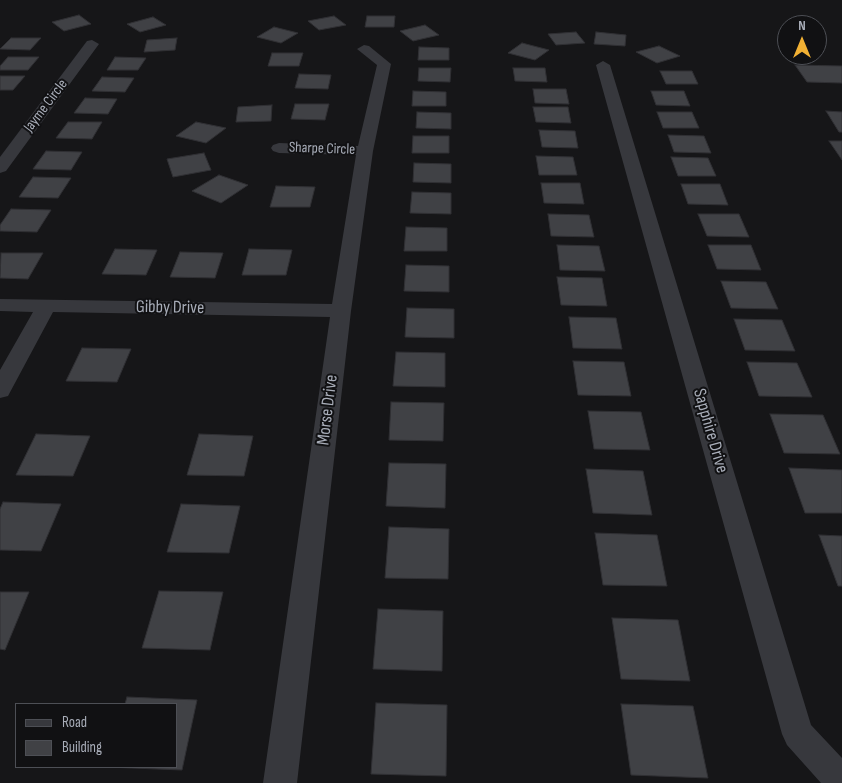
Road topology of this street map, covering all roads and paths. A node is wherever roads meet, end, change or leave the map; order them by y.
1 (92, 44) dead end
2 (364, 49) dead end
3 (603, 66) dead end
4 (279, 148) dead end
5 (365, 150) junction
6 (0, 168) edge
7 (0, 305) edge
8 (46, 306) junction
9 (341, 311) junction
10 (0, 390) edge
11 (842, 782) edge
12 (280, 783) edge

1 - 6 street, Jayme Circle
2 - 5 street, Morse Drive
3 - 11 street, Sapphire Drive
4 - 5 street, Sharpe Circle
5 - 9 street, Morse Drive
7 - 8 street, Gibby Drive
8 - 9 street, Gibby Drive
8 - 10 street
9 - 12 street, Morse Drive

